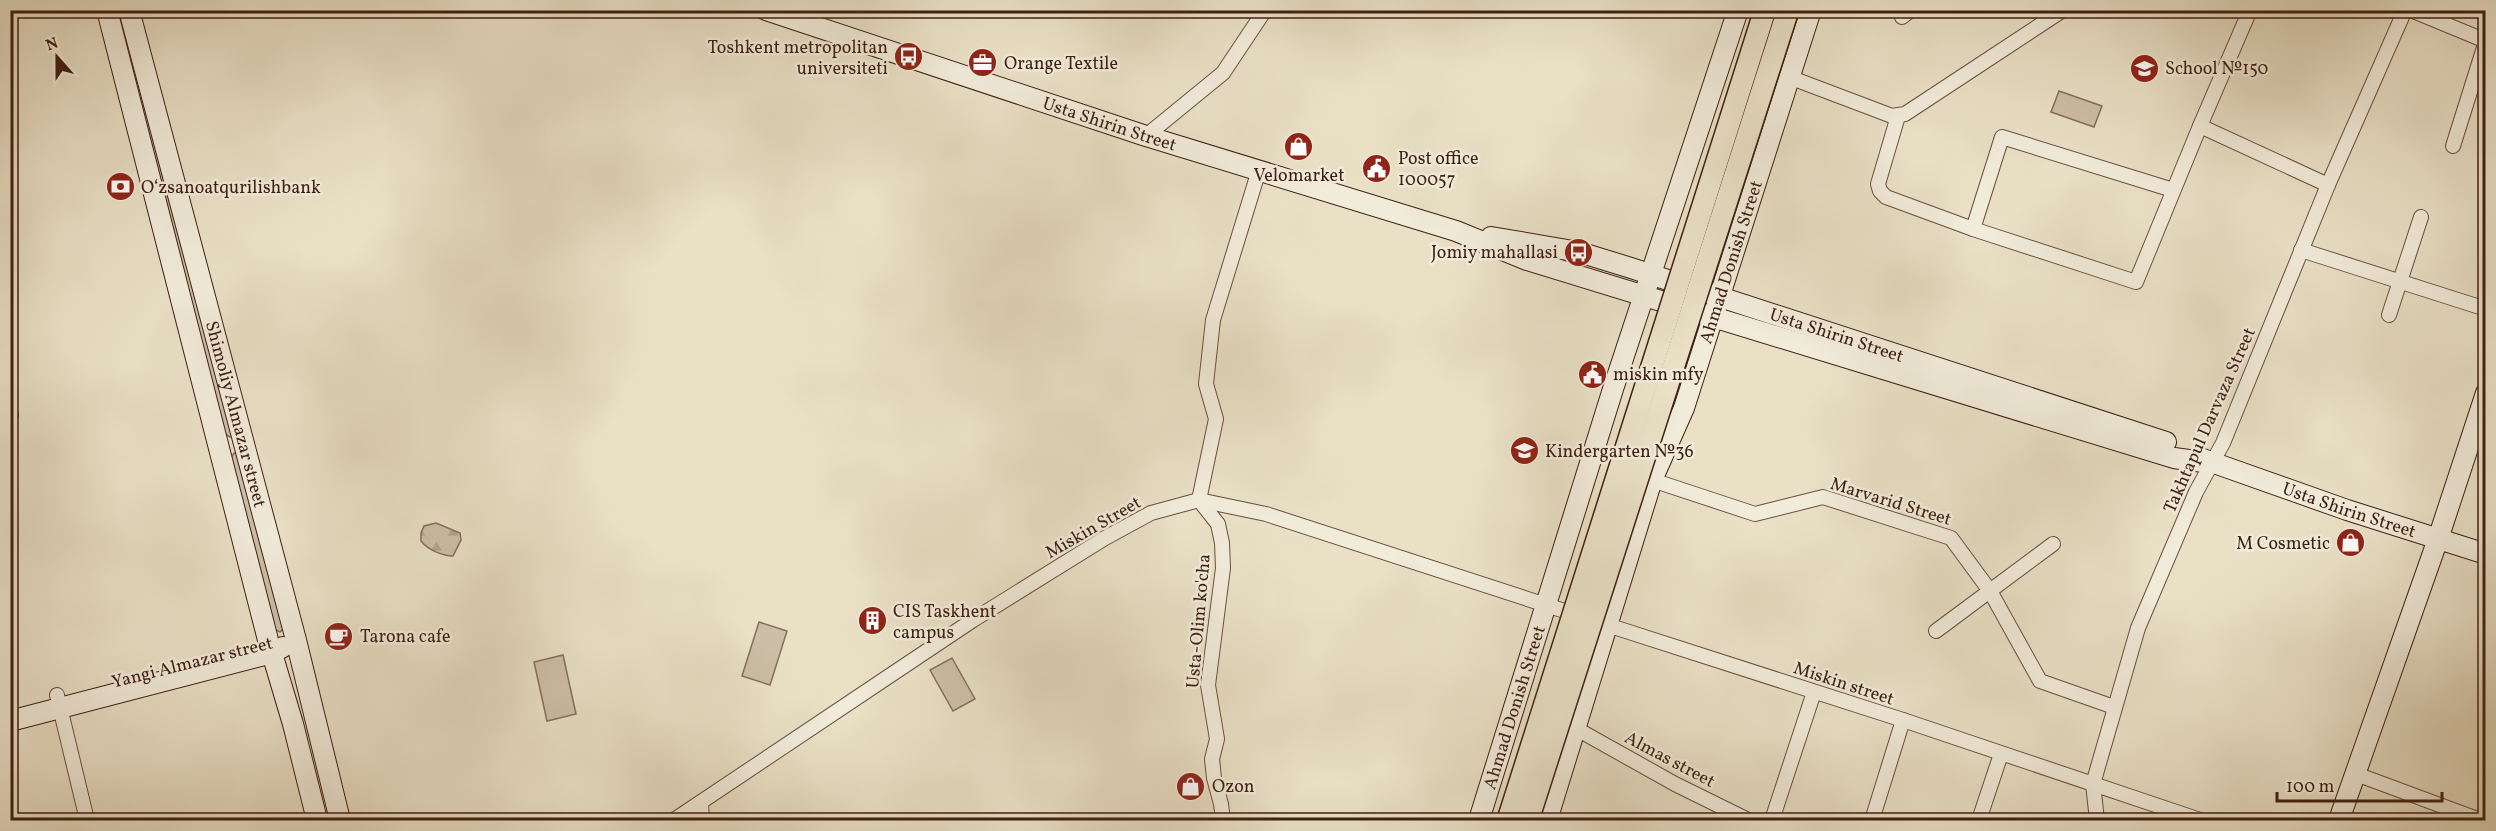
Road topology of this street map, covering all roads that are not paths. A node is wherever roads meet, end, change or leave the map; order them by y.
1 (106, 10) edge
2 (129, 10) edge
3 (766, 10) edge
4 (1265, 10) edge
5 (1738, 10) edge
6 (1765, 10) edge
7 (1788, 10) edge
8 (1811, 10) edge
9 (2063, 10) edge
10 (2250, 10) edge
11 (2405, 10) edge
12 (2411, 10) edge
13 (139, 50) junction
14 (118, 56) junction
15 (1789, 77) junction
16 (1898, 116) junction
17 (2200, 126) junction
18 (1146, 136) junction
19 (2453, 146) dead end
20 (1259, 170) junction
21 (2328, 185) junction
22 (2173, 190) junction
23 (2421, 217) dead end
24 (1668, 224) junction
25 (1973, 229) junction
26 (1456, 231) junction
27 (1737, 245) junction
28 (2301, 250) junction
29 (1653, 275) junction
30 (2400, 282) junction
31 (1645, 296) junction
32 (1720, 296) junction
33 (2486, 309) edge
34 (2390, 315) dead end
35 (1713, 318) junction
36 (1613, 388) junction
37 (2486, 393) edge
38 (1684, 408) junction
39 (244, 442) junction
40 (219, 450) junction
41 (2211, 463) junction
42 (1652, 480) junction
43 (1199, 500) junction
44 (2438, 539) junction
45 (2053, 544) dead end
46 (2486, 554) edge
47 (1990, 591) junction
48 (1547, 606) junction
49 (1607, 625) junction
50 (1936, 631) dead end
51 (296, 640) junction
52 (270, 647) junction
53 (1814, 692) junction
54 (58, 701) junction
55 (10, 707) edge
56 (2114, 707) junction
57 (1903, 720) junction
58 (10, 721) edge
59 (1575, 728) junction
60 (2001, 754) junction
61 (2356, 774) junction
62 (2093, 784) junction
63 (701, 803) junction
64 (87, 820) edge
65 (317, 820) edge
66 (340, 820) edge
67 (674, 820) edge
68 (702, 820) edge
69 (1223, 820) edge
70 (1479, 820) edge
71 (1508, 820) edge
72 (1528, 820) edge
73 (1547, 820) edge
74 (1748, 820) edge
75 (1772, 820) edge
76 (1872, 820) edge
77 (1979, 820) edge
78 (2097, 820) edge
79 (2200, 820) edge
80 (2339, 820) edge
81 (2480, 820) edge

1 - 14 main road, Shimoliy Almazar street
2 - 13 main road, Shimoliy Almazar street
3 - 18 main road, Usta Shirin Street
4 - 18 street
5 - 24 main road, Ahmad Donish Street
6 - 71 main road, Ahmad Donish Street, bridge
7 - 72 main road, Ahmad Donish Street, bridge
8 - 15 main road, Ahmad Donish Street
9 - 16 street
10 - 17 street
11 - 21 street, Takhtapul Darvaza Street
12 - 19 street
13 - 14 main road
13 - 39 main road, Shimoliy Almazar street
14 - 40 main road, Shimoliy Almazar street
15 - 16 street
15 - 27 main road, Ahmad Donish Street
16 - 25 street
17 - 21 street
17 - 22 street
18 - 20 main road, Usta Shirin Street
20 - 26 main road, Usta Shirin Street
20 - 43 street
21 - 28 street, Takhtapul Darvaza Street
22 - 25 street
22 - 25 street
23 - 30 street
24 - 27 main road
24 - 29 main road, Ahmad Donish Street
26 - 29 main road, Usta Shirin Street
26 - 31 main road, Usta Shirin Street
27 - 32 main road, Ahmad Donish Street
28 - 30 street
28 - 41 street, Takhtapul Darvaza Street
29 - 31 main road, Ahmad Donish Street
29 - 32 main road, Usta Shirin Street
30 - 33 street
30 - 34 street
31 - 35 main road, Usta Shirin Street
31 - 36 main road, Ahmad Donish Street
32 - 35 main road, Ahmad Donish Street
32 - 41 main road, Usta Shirin Street
35 - 38 main road, Ahmad Donish Street
35 - 41 main road, Usta Shirin Street
36 - 38 main road
36 - 48 main road, Ahmad Donish Street
37 - 44 main road
38 - 42 main road, Ahmad Donish Street
39 - 40 main road
39 - 51 main road, Shimoliy Almazar street
40 - 52 main road, Shimoliy Almazar street
41 - 44 main road, Usta Shirin Street
41 - 56 street, Takhtapul Darvaza Street
42 - 47 street, Marvarid Street
42 - 49 main road, Ahmad Donish Street
43 - 48 street, Miskin Street
43 - 63 street, Miskin Street
43 - 69 street, Usta-Olim ko'cha
44 - 46 main road, Usta Shirin Street
44 - 61 main road
45 - 47 street
47 - 50 street
47 - 56 street, Marvarid Street
48 - 49 street, Miskin street
48 - 70 main road, Ahmad Donish Street
49 - 53 street, Miskin street
49 - 59 main road, Ahmad Donish Street
51 - 52 main road, Yangi Almazar street
51 - 66 main road, Shimoliy Almazar street
52 - 54 main road, Yangi Almazar street
52 - 65 main road, Shimoliy Almazar street
53 - 57 street, Miskin street
53 - 75 street
54 - 55 main road, Yangi Almazar street
54 - 58 main road, Yangi Almazar street
54 - 64 street
56 - 62 street, Takhtapul Darvaza Street
57 - 60 street, Miskin street
57 - 76 street
59 - 73 main road, Ahmad Donish Street
59 - 74 street, Almas street
60 - 62 street, Miskin street
60 - 77 street
61 - 80 main road
61 - 81 street
62 - 78 street, Takhtapul Darvaza Street
62 - 79 street
63 - 67 street, Miskin Street
63 - 68 street

